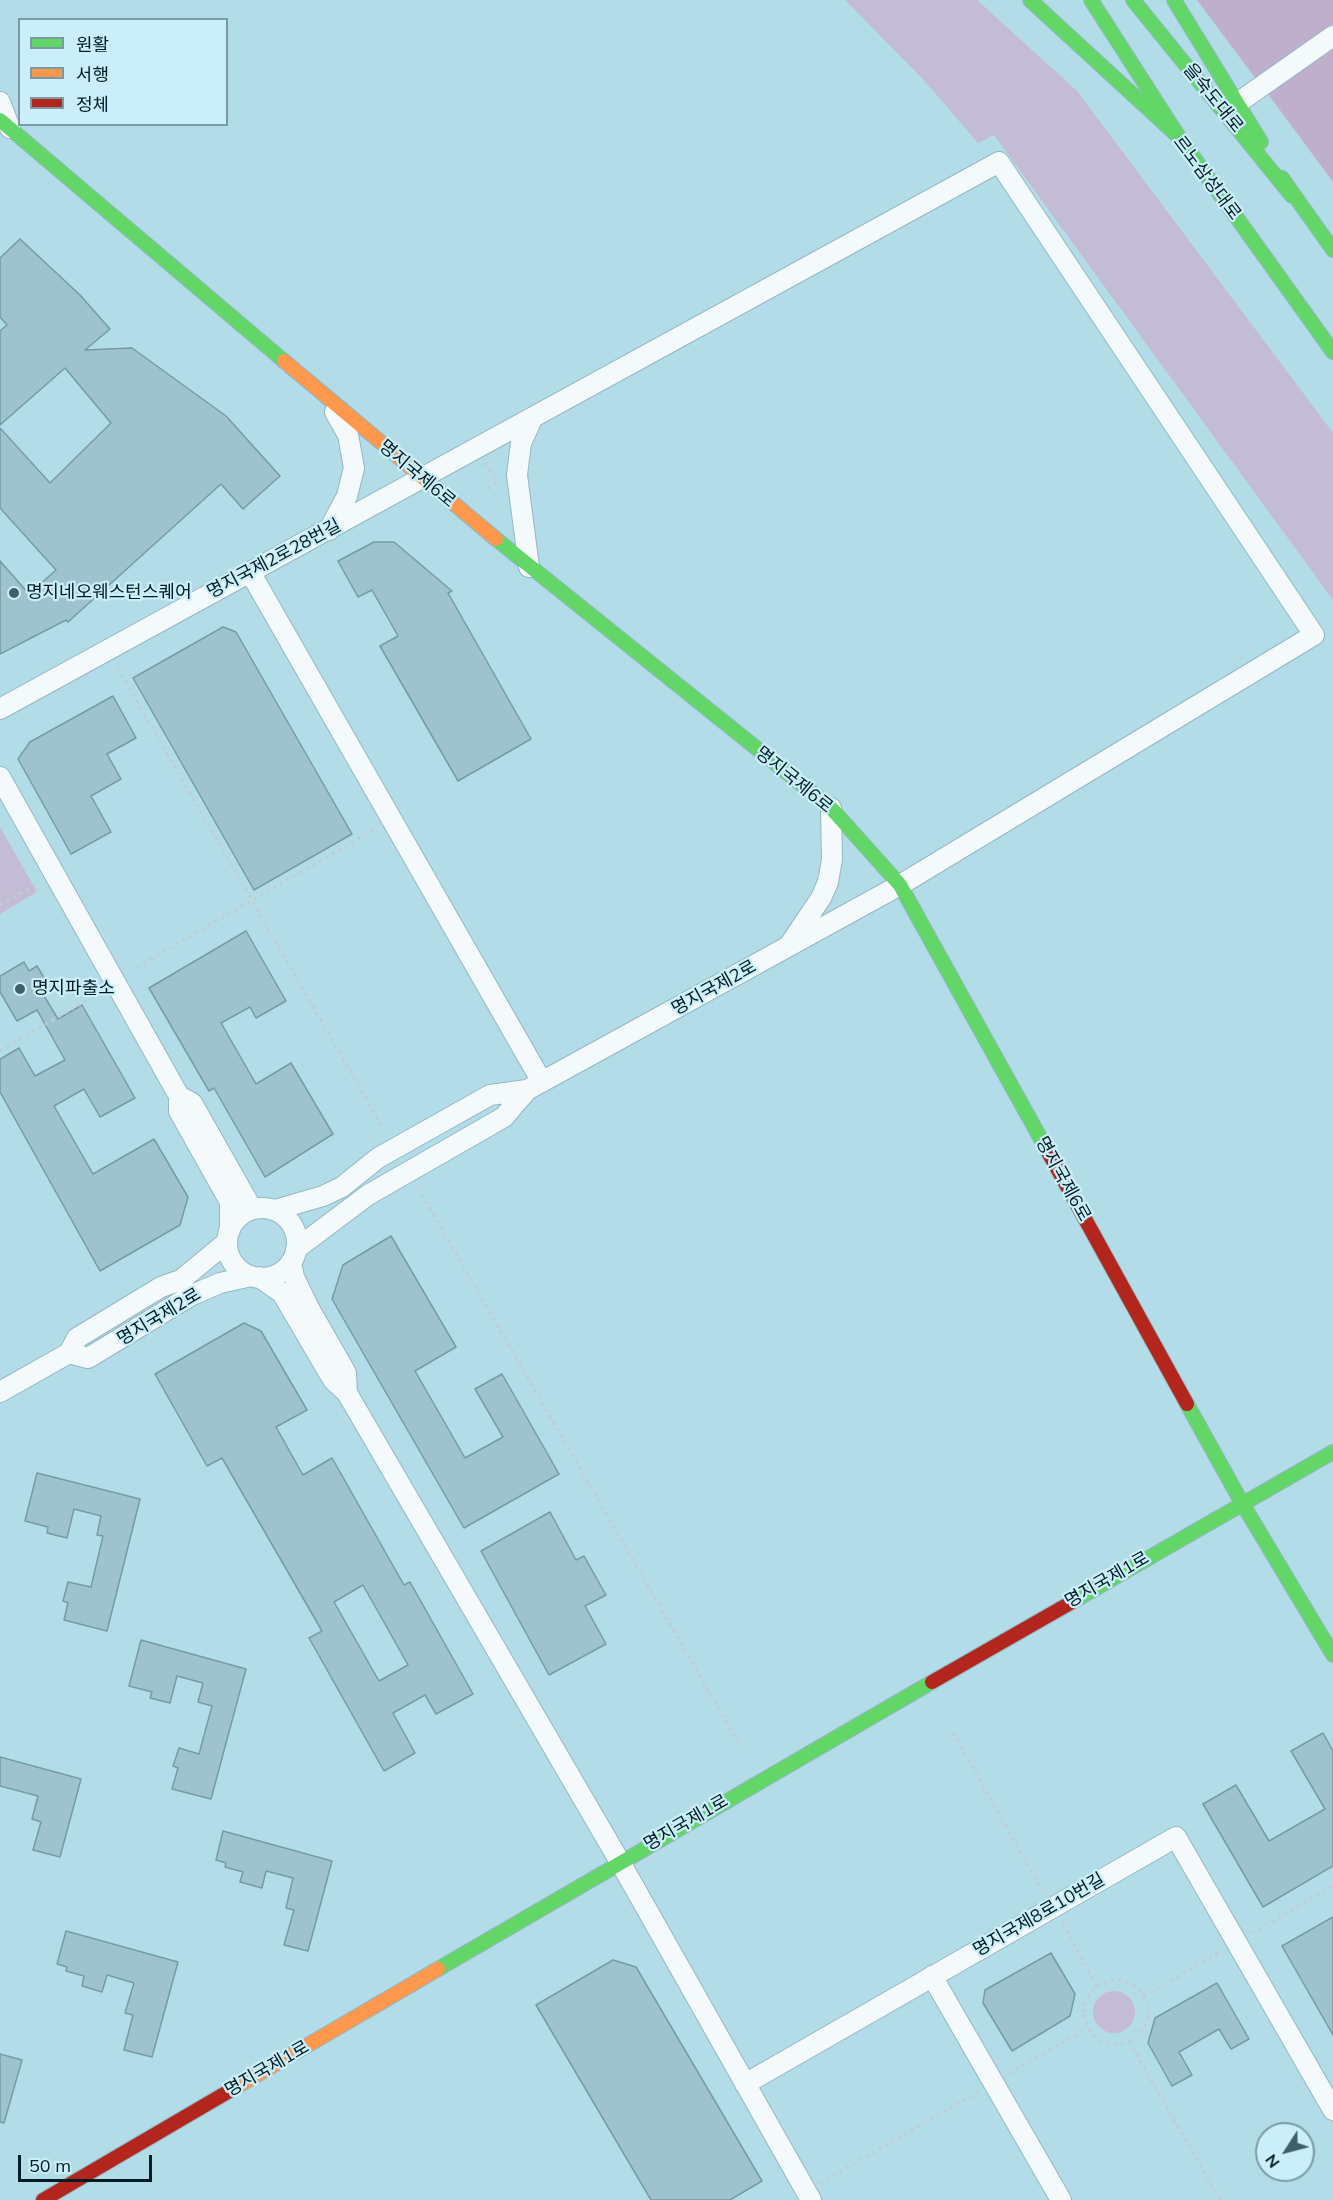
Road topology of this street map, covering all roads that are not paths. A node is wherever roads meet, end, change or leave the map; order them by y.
1 (1030, 0) edge
2 (1091, 0) edge
3 (1133, 0) edge
4 (1174, 0) edge
5 (1333, 36) edge
6 (0, 102) edge
7 (1239, 102) junction
8 (5, 124) edge
9 (1179, 137) junction
10 (1292, 196) junction
11 (1333, 250) edge
12 (1333, 352) edge
13 (316, 389) junction
14 (532, 419) junction
15 (422, 479) junction
16 (329, 530) junction
17 (530, 567) junction
18 (250, 572) junction
19 (0, 709) edge
20 (0, 777) edge
21 (831, 808) junction
22 (900, 885) junction
23 (787, 948) junction
24 (535, 1086) junction
25 (179, 1096) junction
26 (252, 1209) junction
27 (275, 1210) junction
28 (228, 1236) junction
29 (294, 1255) junction
30 (255, 1276) junction
31 (69, 1353) junction
32 (0, 1392) edge
33 (347, 1393) junction
34 (1333, 1452) edge
35 (1242, 1503) junction
36 (1333, 1655) edge
37 (620, 1862) junction
38 (932, 1976) junction
39 (745, 2084) junction
40 (1333, 2110) edge
41 (815, 2192) edge
42 (43, 2200) edge
43 (1061, 2200) edge

1 - 9 main road, 르노삼성대로
2 - 9 main road
3 - 10 main road, 을숙도대로
4 - 7 main road
5 - 7 street
6 - 8 street
7 - 10 main road
8 - 13 main road, 명지국제6로
9 - 12 main road, 르노삼성대로
10 - 11 main road
13 - 15 main road, 명지국제6로
13 - 16 street
14 - 15 street, 명지국제2로28번길
14 - 17 street
14 - 22 street, 명지국제2로
15 - 16 street, 명지국제2로28번길
15 - 17 main road, 명지국제6로
16 - 18 street, 명지국제2로28번길
17 - 21 main road, 명지국제6로
18 - 19 street, 명지국제2로28번길
18 - 24 street
20 - 25 street
21 - 22 main road, 명지국제6로
21 - 23 street
22 - 23 street, 명지국제2로
22 - 35 main road, 명지국제6로
23 - 24 street, 명지국제2로
24 - 27 street, 명지국제2로
24 - 29 street, 명지국제2로
25 - 26 street
25 - 28 street
26 - 27 street
26 - 28 street
27 - 29 street
28 - 30 street
28 - 31 street, 명지국제2로
29 - 30 street
29 - 33 street
30 - 31 street, 명지국제2로
30 - 33 street
31 - 32 street, 명지국제2로
33 - 37 street
34 - 35 main road, 명지국제1로
35 - 36 main road, 명지국제6로
35 - 37 main road, 명지국제1로
37 - 39 street
37 - 42 main road, 명지국제1로
38 - 39 street, 명지국제8로10번길
38 - 40 street, 명지국제8로10번길
38 - 43 street
39 - 41 street

